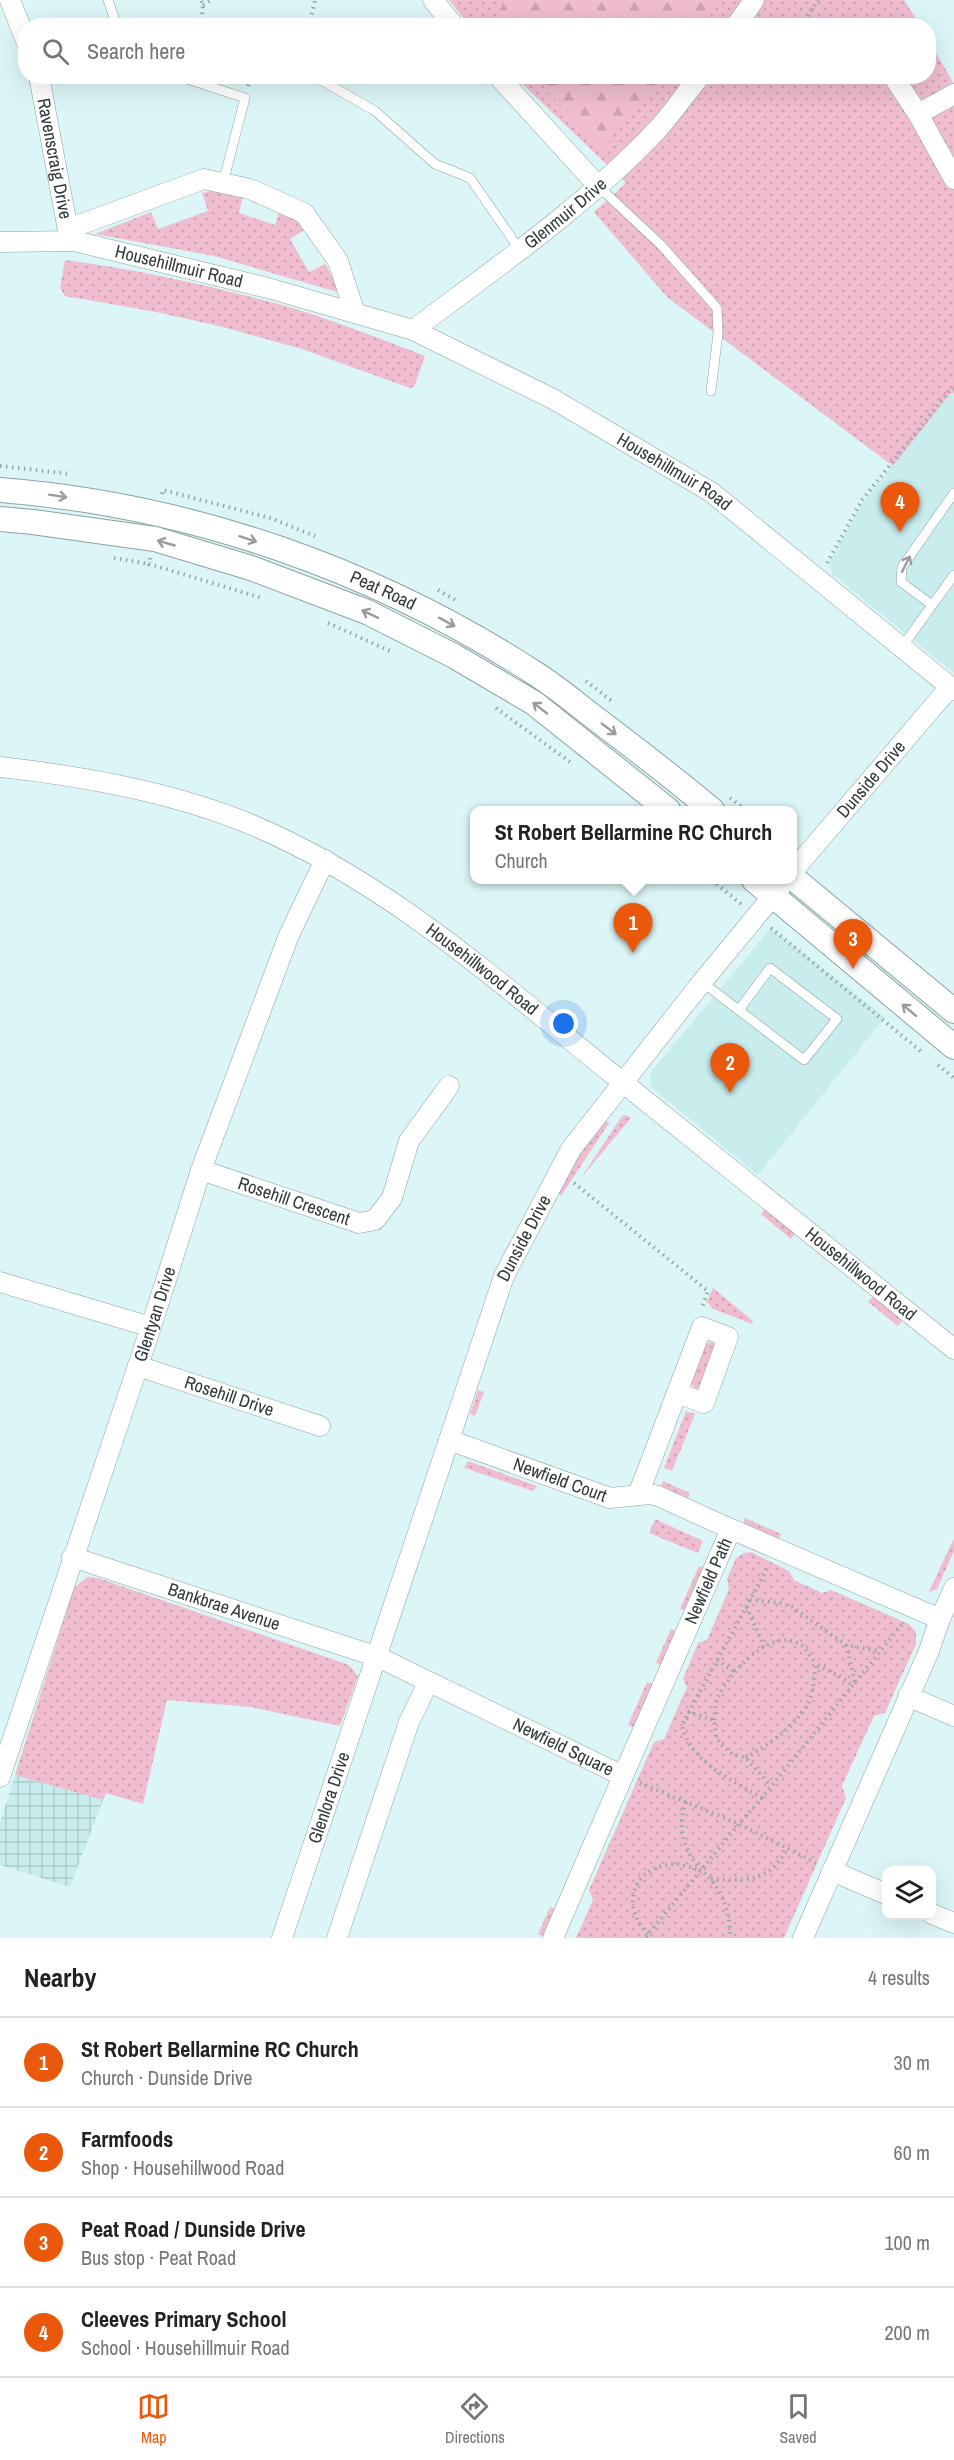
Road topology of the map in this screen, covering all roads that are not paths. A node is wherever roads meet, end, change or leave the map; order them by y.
1 (10, 0) edge
2 (108, 0) edge
3 (433, 0) edge
4 (754, 0) edge
5 (114, 18) edge
6 (448, 18) edge
7 (742, 18) edge
8 (18, 20) edge
9 (41, 84) edge
10 (202, 84) edge
11 (328, 84) edge
12 (505, 84) edge
13 (693, 84) edge
14 (898, 84) edge
15 (954, 94) edge
16 (918, 114) junction
17 (954, 179) edge
18 (223, 183) junction
19 (599, 187) junction
20 (69, 235) junction
21 (0, 242) edge
22 (520, 250) junction
23 (356, 313) junction
24 (413, 330) junction
25 (711, 391) dead end
26 (0, 490) edge
27 (954, 493) edge
28 (0, 519) edge
29 (954, 575) edge
30 (932, 605) junction
31 (902, 647) junction
32 (952, 688) edge
33 (0, 767) edge
34 (663, 806) edge
35 (707, 806) edge
36 (325, 860) junction
37 (797, 866) edge
38 (797, 881) edge
39 (779, 887) edge
40 (702, 982) junction
41 (739, 1010) junction
42 (954, 1011) edge
43 (954, 1047) edge
44 (623, 1082) junction
45 (448, 1086) dead end
46 (201, 1170) junction
47 (0, 1282) edge
48 (151, 1327) junction
49 (954, 1349) edge
50 (138, 1365) junction
51 (677, 1393) junction
52 (320, 1426) dead end
53 (449, 1440) junction
54 (638, 1495) junction
55 (731, 1529) junction
56 (72, 1557) junction
57 (954, 1588) edge
58 (940, 1619) junction
59 (378, 1657) junction
60 (428, 1683) junction
61 (908, 1696) junction
62 (954, 1716) edge
63 (623, 1776) junction
64 (0, 1777) edge
65 (832, 1871) junction
66 (882, 1892) edge
67 (936, 1916) edge
68 (954, 1923) edge
69 (282, 1938) edge
70 (337, 1938) edge
71 (553, 1938) edge
72 (803, 1938) edge

1 - 8 street
2 - 5 lane
3 - 6 street
4 - 7 street
9 - 20 street, Ravenscraig Drive
10 - 18 lane
11 - 22 lane
12 - 19 street
13 - 19 street, Glenmuir Drive
14 - 16 street
15 - 16 street
16 - 17 street
18 - 20 street, Househillmuir Road
18 - 23 street, Househillmuir Road
19 - 22 street, Glenmuir Drive
19 - 25 lane
20 - 21 street, Househillmuir Road
20 - 23 street, Househillmuir Road
22 - 24 street, Glenmuir Drive
23 - 24 street, Househillmuir Road
24 - 31 street, Househillmuir Road
26 -> 35 street, Peat Road
30 -> 27 lane
34 -> 28 street, Peat Road
29 - 30 lane
30 - 31 lane
31 - 32 street, Househillmuir Road
32 - 37 street, Dunside Drive
33 - 36 street, Househillwood Road
36 - 44 street, Househillwood Road
36 - 46 street, Glentyan Drive
38 - 42 street
39 - 40 street, Dunside Drive
43 -> 39 street
40 - 41 lane
40 - 44 street, Dunside Drive
41 - 41 lane
44 - 49 street, Househillwood Road
44 - 53 street, Dunside Drive
45 - 46 street, Rosehill Crescent
46 - 48 street, Glentyan Drive
47 - 48 street
48 - 50 street, Glentyan Drive
50 - 52 street, Rosehill Drive
50 - 56 street, Glentyan Drive
51 - 51 street
51 - 54 street
53 - 54 street, Newfield Court
53 - 59 street, Dunside Drive
54 - 55 street, Newfield Court
55 - 58 street, Newfield Path
55 - 63 street, Newfield Path
56 - 59 street, Bankbrae Avenue
56 - 64 street, Glentyan Drive
57 - 58 street
58 - 61 street
59 - 60 street, Newfield Square
59 - 69 street, Glenlora Drive
60 - 63 street, Newfield Square
60 - 70 street
61 - 62 street
61 - 65 street
63 - 71 street, Newfield Square
65 - 66 street
65 - 72 street
67 - 68 street

